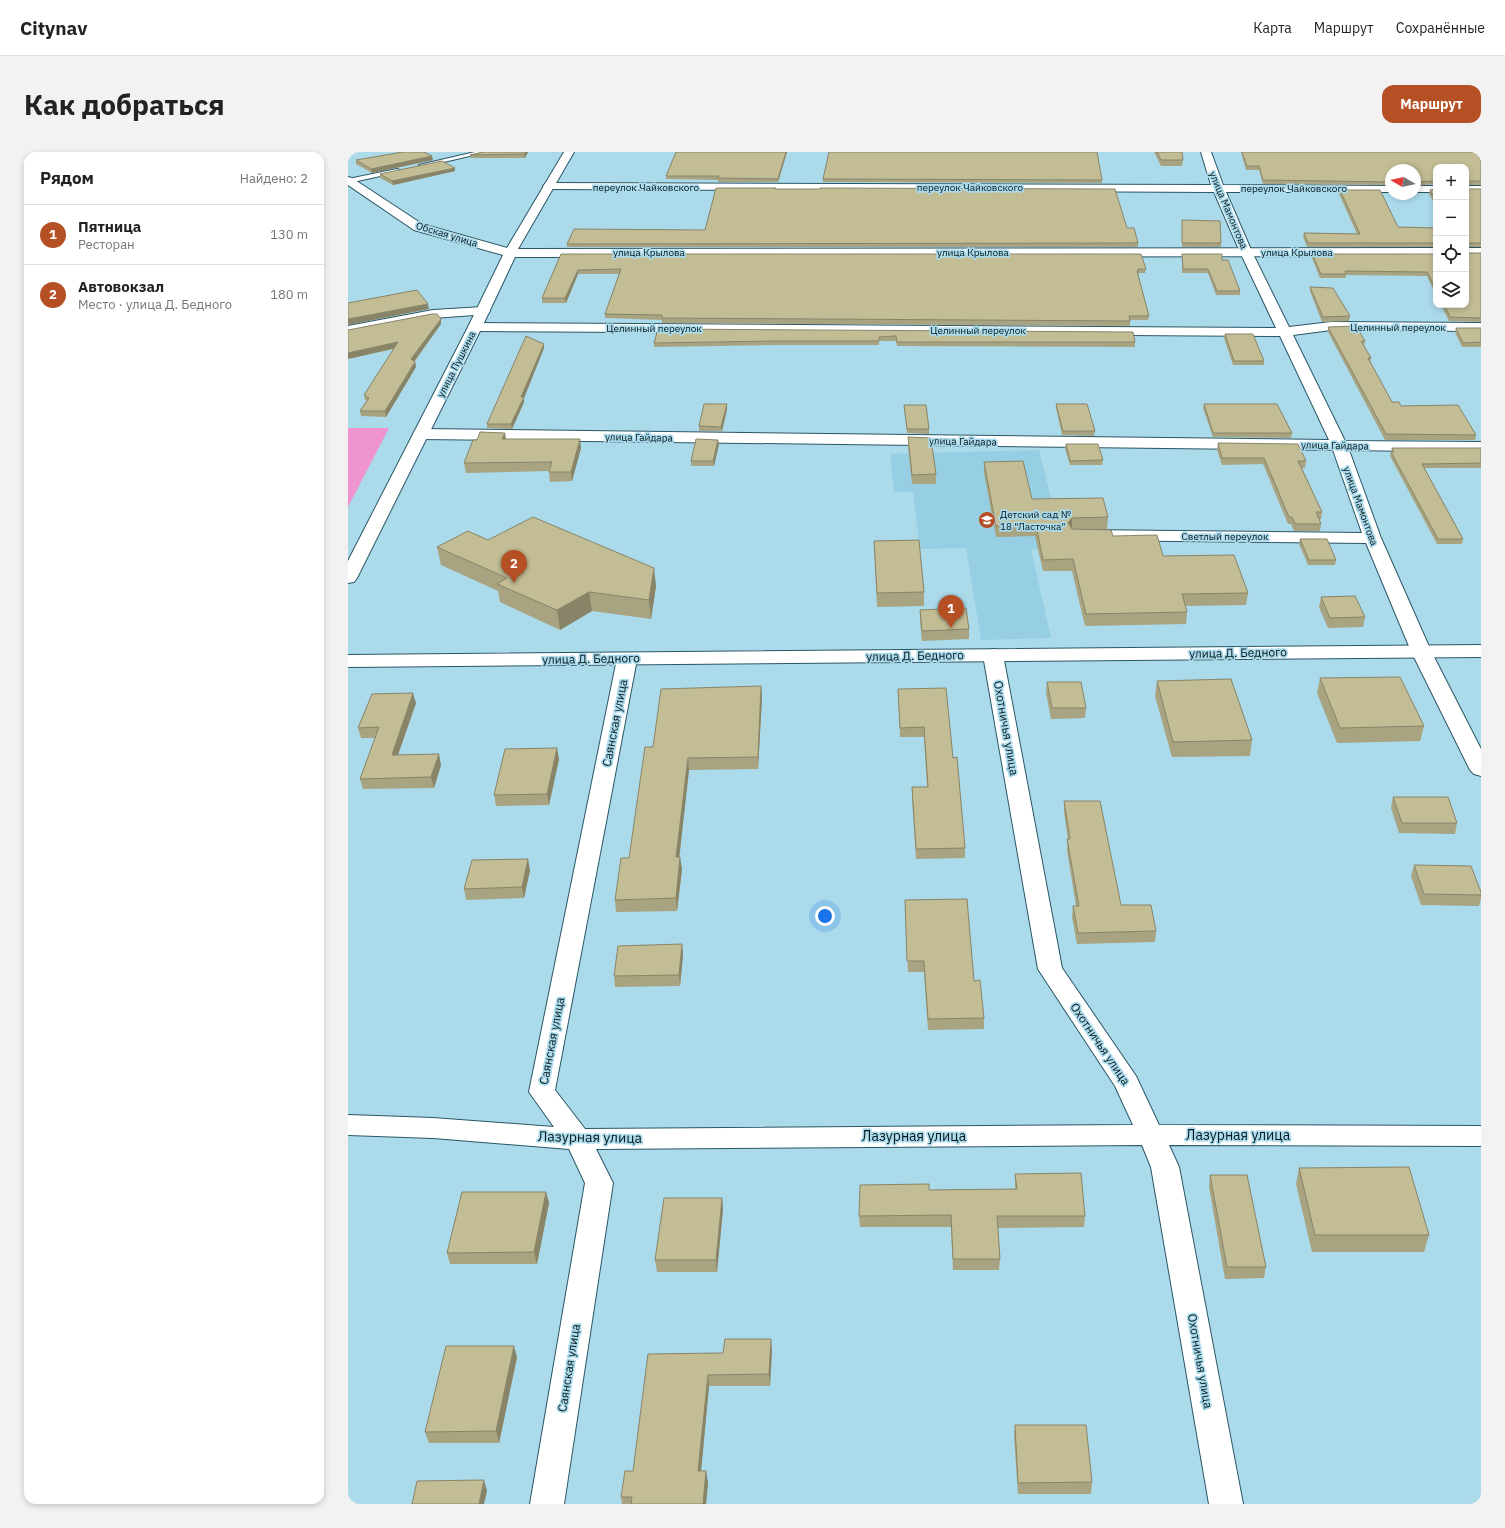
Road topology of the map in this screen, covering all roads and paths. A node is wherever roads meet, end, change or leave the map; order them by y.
1 (484, 152) edge
2 (569, 152) edge
3 (1206, 152) edge
4 (418, 166) edge
5 (403, 170) edge
6 (349, 181) edge
7 (549, 186) junction
8 (1218, 188) junction
9 (1385, 188) edge
10 (1421, 189) edge
11 (1433, 189) edge
12 (1469, 189) edge
13 (1481, 189) edge
14 (510, 252) junction
15 (1246, 252) junction
16 (1433, 252) edge
17 (1469, 252) edge
18 (1481, 252) edge
19 (483, 310) junction
20 (475, 326) junction
21 (1481, 328) edge
22 (348, 330) edge
23 (1284, 332) junction
24 (421, 434) junction
25 (1339, 445) junction
26 (1481, 447) edge
27 (1078, 535) edge
28 (1372, 538) junction
29 (348, 578) edge
30 (1481, 651) edge
31 (1421, 652) junction
32 (994, 655) junction
33 (627, 659) junction
34 (348, 661) edge
35 (1477, 756) edge
36 (1481, 770) edge
37 (348, 1125) edge
38 (1150, 1135) junction
39 (1481, 1136) edge
40 (578, 1139) junction
41 (547, 1504) edge
42 (1226, 1504) edge

1 - 4 lane
2 - 7 street, улица Пушкина
3 - 8 street, улица Мамонтова
5 - 6 lane
6 - 14 street, Обская улица
7 - 8 street, переулок Чайковского
7 - 14 street, улица Пушкина
8 - 9 street, переулок Чайковского
8 - 15 street, улица Мамонтова
10 - 11 street
12 - 13 street
14 - 15 street, улица Крылова
14 - 19 street, улица Пушкина
15 - 16 street, улица Крылова
15 - 23 street, улица Мамонтова
17 - 18 street
19 - 20 street, улица Пушкина
19 - 22 street
20 - 23 street, Целинный переулок
20 - 24 street, улица Пушкина
21 - 23 street, Целинный переулок
23 - 25 street, улица Мамонтова
24 - 25 street, улица Гайдара
24 - 29 street, улица Пушкина
25 - 26 street, улица Гайдара
25 - 28 street, улица Мамонтова
27 - 28 street, Светлый переулок
28 - 31 street, улица Мамонтова
30 - 31 street, улица Д. Бедного
31 - 32 street, улица Д. Бедного
31 - 35 street, улица Мамонтова
32 - 33 street, улица Д. Бедного
32 - 38 street, Охотничья улица
33 - 34 street, улица Д. Бедного
33 - 40 street, Саянская улица
35 - 36 street, улица Мамонтова
37 - 40 street, Лазурная улица
38 - 39 street, Лазурная улица
38 - 40 street, Лазурная улица
38 - 42 street, Охотничья улица
40 - 41 street, Саянская улица

